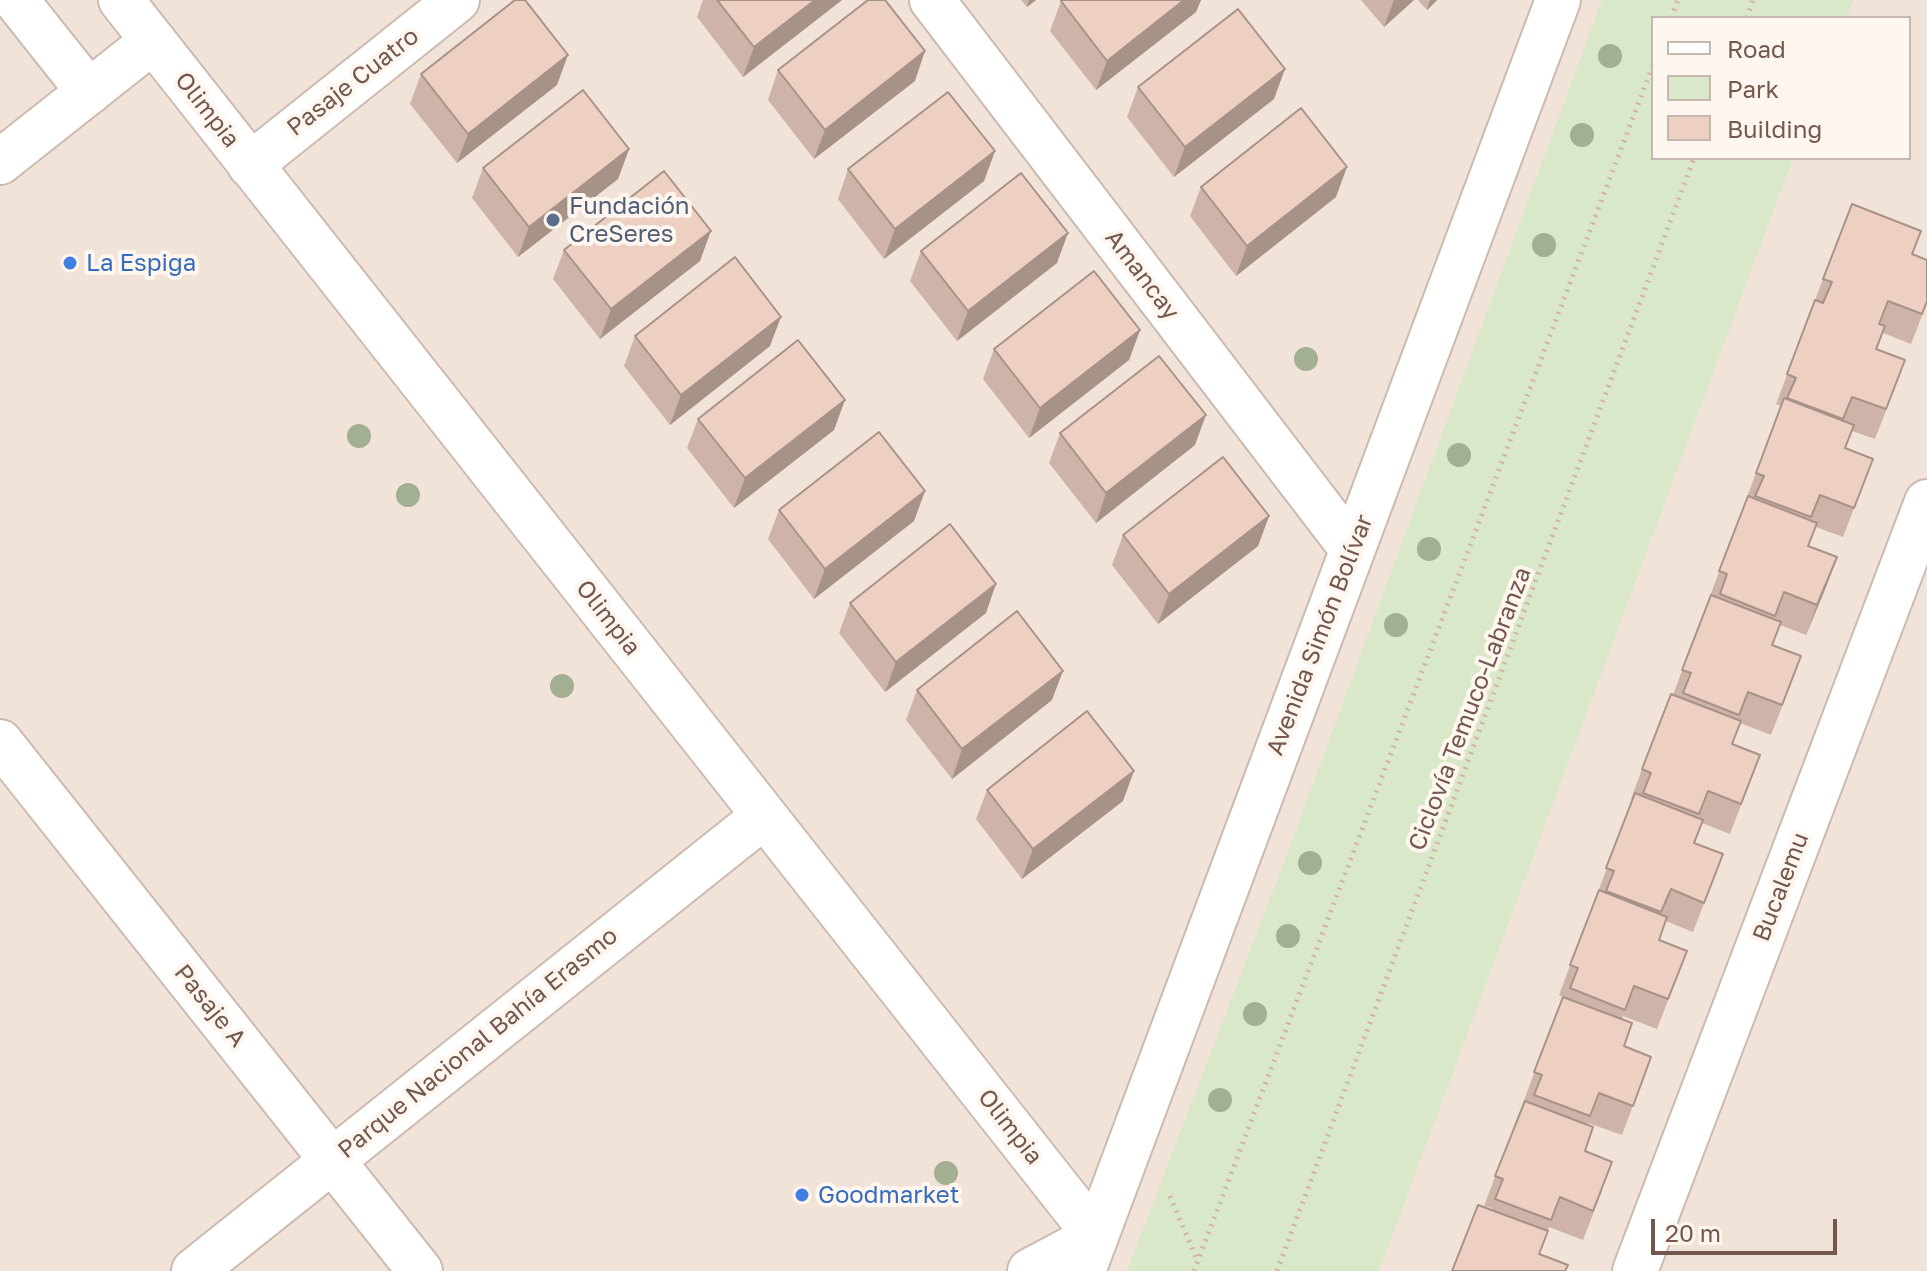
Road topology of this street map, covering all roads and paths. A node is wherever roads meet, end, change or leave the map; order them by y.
1 (16, 0) edge
2 (121, 0) edge
3 (457, 0) edge
4 (932, 0) edge
5 (1558, 0) edge
6 (153, 41) junction
7 (1651, 70) edge
8 (89, 92) junction
9 (1693, 160) edge
10 (0, 162) edge
11 (250, 165) junction
12 (1927, 502) edge
13 (1352, 549) junction
14 (0, 742) edge
15 (764, 816) junction
16 (333, 1160) junction
17 (1090, 1254) edge
18 (194, 1271) edge
19 (420, 1271) edge
20 (1030, 1271) edge
21 (1194, 1271) edge
22 (1277, 1271) edge
23 (1635, 1271) edge

1 - 8 street
2 - 6 street, Olimpia
3 - 11 street, Pasaje Cuatro
4 - 13 street, Amancay
5 - 13 street, Avenida Simón Bolívar
6 - 8 street
6 - 11 street, Olimpia
7 - 21 path
8 - 10 street
9 - 22 path, Ciclovía Temuco-Labranza
11 - 15 street, Olimpia
12 - 23 street, Bucalemu
13 - 17 street, Avenida Simón Bolívar
14 - 16 street, Pasaje A
15 - 16 street, Parque Nacional Bahía Erasmo
15 - 17 street, Olimpia
16 - 18 street, Parque Nacional Bahía Erasmo
16 - 19 street, Pasaje A
17 - 20 street

